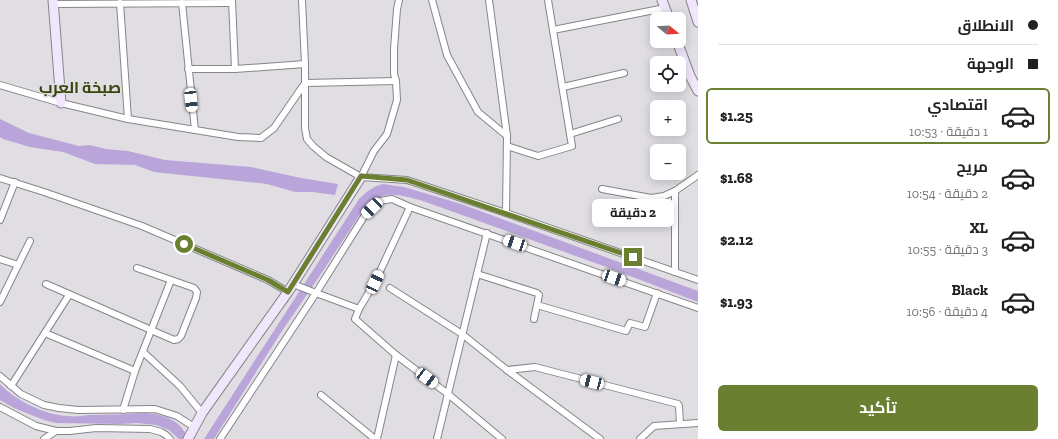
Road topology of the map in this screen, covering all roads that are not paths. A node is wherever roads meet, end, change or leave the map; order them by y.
1 (302, 0) edge
2 (400, 0) edge
3 (432, 0) edge
4 (489, 0) edge
5 (548, 0) edge
6 (691, 0) edge
7 (232, 1) edge
8 (53, 2) edge
9 (120, 3) junction
10 (182, 3) junction
11 (663, 4) edge
12 (698, 22) edge
13 (553, 30) junction
14 (680, 48) edge
15 (305, 64) junction
16 (188, 69) junction
17 (235, 69) junction
18 (624, 73) dead end
19 (396, 82) junction
20 (305, 83) junction
21 (0, 85) edge
22 (562, 87) junction
23 (698, 91) edge
24 (61, 103) junction
25 (128, 119) junction
26 (618, 119) dead end
27 (194, 130) junction
28 (570, 134) junction
29 (507, 136) junction
30 (507, 146) junction
31 (361, 176) junction
32 (698, 176) edge
33 (0, 178) edge
34 (14, 182) junction
35 (602, 189) dead end
36 (675, 191) junction
37 (410, 207) junction
38 (506, 213) junction
39 (0, 220) edge
40 (487, 234) junction
41 (30, 241) dead end
42 (0, 259) edge
43 (18, 265) junction
44 (137, 268) dead end
45 (675, 272) junction
46 (477, 274) junction
47 (171, 280) junction
48 (698, 280) edge
49 (46, 284) dead end
50 (295, 284) junction
51 (390, 288) dead end
52 (288, 292) junction
53 (315, 293) junction
54 (657, 293) junction
55 (69, 295) junction
56 (0, 301) edge
57 (537, 306) junction
58 (698, 308) edge
59 (359, 309) junction
60 (534, 319) dead end
61 (152, 330) junction
62 (45, 333) junction
63 (462, 334) junction
64 (143, 352) junction
65 (396, 355) junction
66 (507, 370) junction
67 (135, 371) junction
68 (0, 376) edge
69 (11, 386) junction
70 (448, 394) junction
71 (321, 395) dead end
72 (0, 407) edge
73 (123, 410) junction
74 (202, 413) junction
75 (698, 423) edge
76 (680, 424) junction
77 (56, 431) junction
78 (191, 434) edge
79 (501, 438) edge
80 (44, 439) edge
81 (170, 439) edge
82 (220, 439) edge
83 (376, 439) edge
84 (437, 439) edge
85 (600, 439) edge
86 (640, 439) edge

1 - 15 street
2 - 19 street
3 - 29 street
4 - 29 street
5 - 13 street
6 - 12 street
7 - 10 street
7 - 17 street
8 - 9 street
8 - 24 street
9 - 10 street
9 - 25 street
10 - 16 street
11 - 13 street
13 - 22 street
14 - 23 street
15 - 17 street
15 - 20 street
16 - 17 street
16 - 27 street
18 - 22 street
19 - 20 street
19 - 31 street
20 - 27 street
20 - 31 street
21 - 24 street
22 - 28 street
24 - 25 street
25 - 27 street
26 - 28 street
28 - 30 street
29 - 30 street
30 - 38 street
31 - 38 street
31 - 50 street
32 - 36 street
33 - 34 street
34 - 39 street
34 - 52 street
35 - 36 street
36 - 45 street
37 - 40 street
37 - 53 street
37 - 59 street
38 - 45 street
40 - 46 street
40 - 54 street
41 - 43 street
42 - 43 street
43 - 56 street
44 - 47 street
45 - 48 street
46 - 57 street
46 - 63 street
47 - 61 street
47 - 61 street
49 - 55 street
50 - 52 street
50 - 53 street
51 - 63 street
52 - 74 street
53 - 59 street
53 - 82 street
54 - 57 street
54 - 58 street
55 - 61 street
55 - 62 street
57 - 60 street
59 - 65 street
61 - 64 street
62 - 67 street
62 - 69 street
63 - 66 street
63 - 70 street
64 - 67 street
64 - 74 street
65 - 70 street
65 - 83 street
66 - 76 street
66 - 85 street
67 - 73 street
68 - 69 street
69 - 73 street
70 - 79 street
70 - 84 street
71 - 83 street
72 - 77 street
73 - 78 street
74 - 78 street
75 - 76 street
76 - 86 street
77 - 80 street
77 - 81 street

